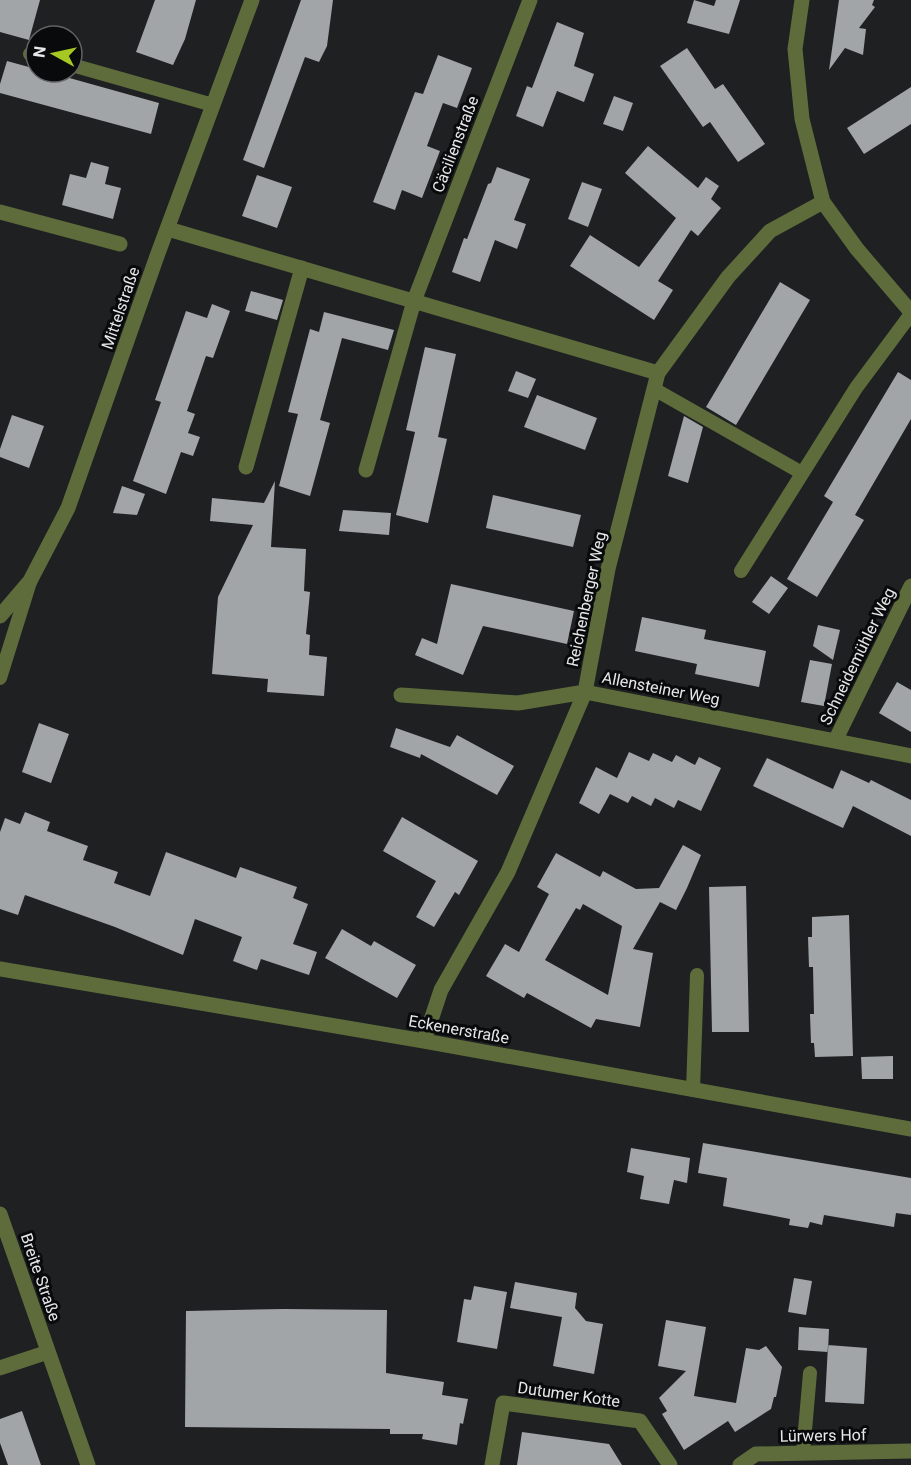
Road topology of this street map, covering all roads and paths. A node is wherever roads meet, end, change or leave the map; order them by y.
1 (252, 0) edge
2 (530, 0) edge
3 (802, 0) edge
4 (84, 68) edge
5 (213, 105) junction
6 (823, 202) junction
7 (0, 212) edge
8 (168, 229) junction
9 (120, 244) dead end
10 (302, 268) junction
11 (414, 301) junction
12 (911, 313) edge
13 (658, 373) junction
14 (654, 389) junction
15 (246, 467) dead end
16 (366, 470) dead end
17 (802, 473) junction
18 (741, 571) dead end
19 (30, 581) junction
20 (911, 586) edge
21 (0, 616) edge
22 (0, 678) edge
23 (585, 692) junction
24 (401, 695) dead end
25 (835, 741) junction
26 (911, 756) edge
27 (0, 969) edge
28 (698, 975) dead end
29 (424, 1041) junction
30 (693, 1090) junction
31 (911, 1129) edge
32 (0, 1214) edge
33 (48, 1352) junction
34 (0, 1368) edge
35 (810, 1373) dead end
36 (911, 1451) edge
37 (803, 1453) junction
38 (88, 1465) edge
39 (492, 1465) edge
40 (670, 1465) edge
41 (740, 1465) edge

1 - 5 street, Mittelstraße
2 - 11 street, Cäcilienstraße
3 - 6 street
4 - 5 lane
5 - 8 street, Mittelstraße
6 - 12 street
6 - 13 street, Reichenberger Weg
7 - 9 street
8 - 10 street
8 - 19 street, Mittelstraße
10 - 11 street
10 - 15 street
11 - 13 street
11 - 16 street, Cäcilienstraße
12 - 17 lane
13 - 14 street, Reichenberger Weg
14 - 17 lane
14 - 23 street, Reichenberger Weg
17 - 18 lane
19 - 21 street, Mittelstraße
19 - 22 lane
20 - 25 street, Schneidemühler Weg
23 - 24 street, Allensteiner Weg
23 - 25 street, Allensteiner Weg
23 - 29 street, Reichenberger Weg
25 - 26 street, Allensteiner Weg
27 - 29 street, Eckenerstraße
28 - 30 lane
29 - 30 street, Eckenerstraße
30 - 31 street, Eckenerstraße
32 - 33 street, Breite Straße
33 - 34 street
33 - 38 street, Breite Straße
35 - 37 lane
36 - 37 street, Lürwers Hof
37 - 41 street, Lürwers Hof
39 - 40 street, Dutumer Kotte

